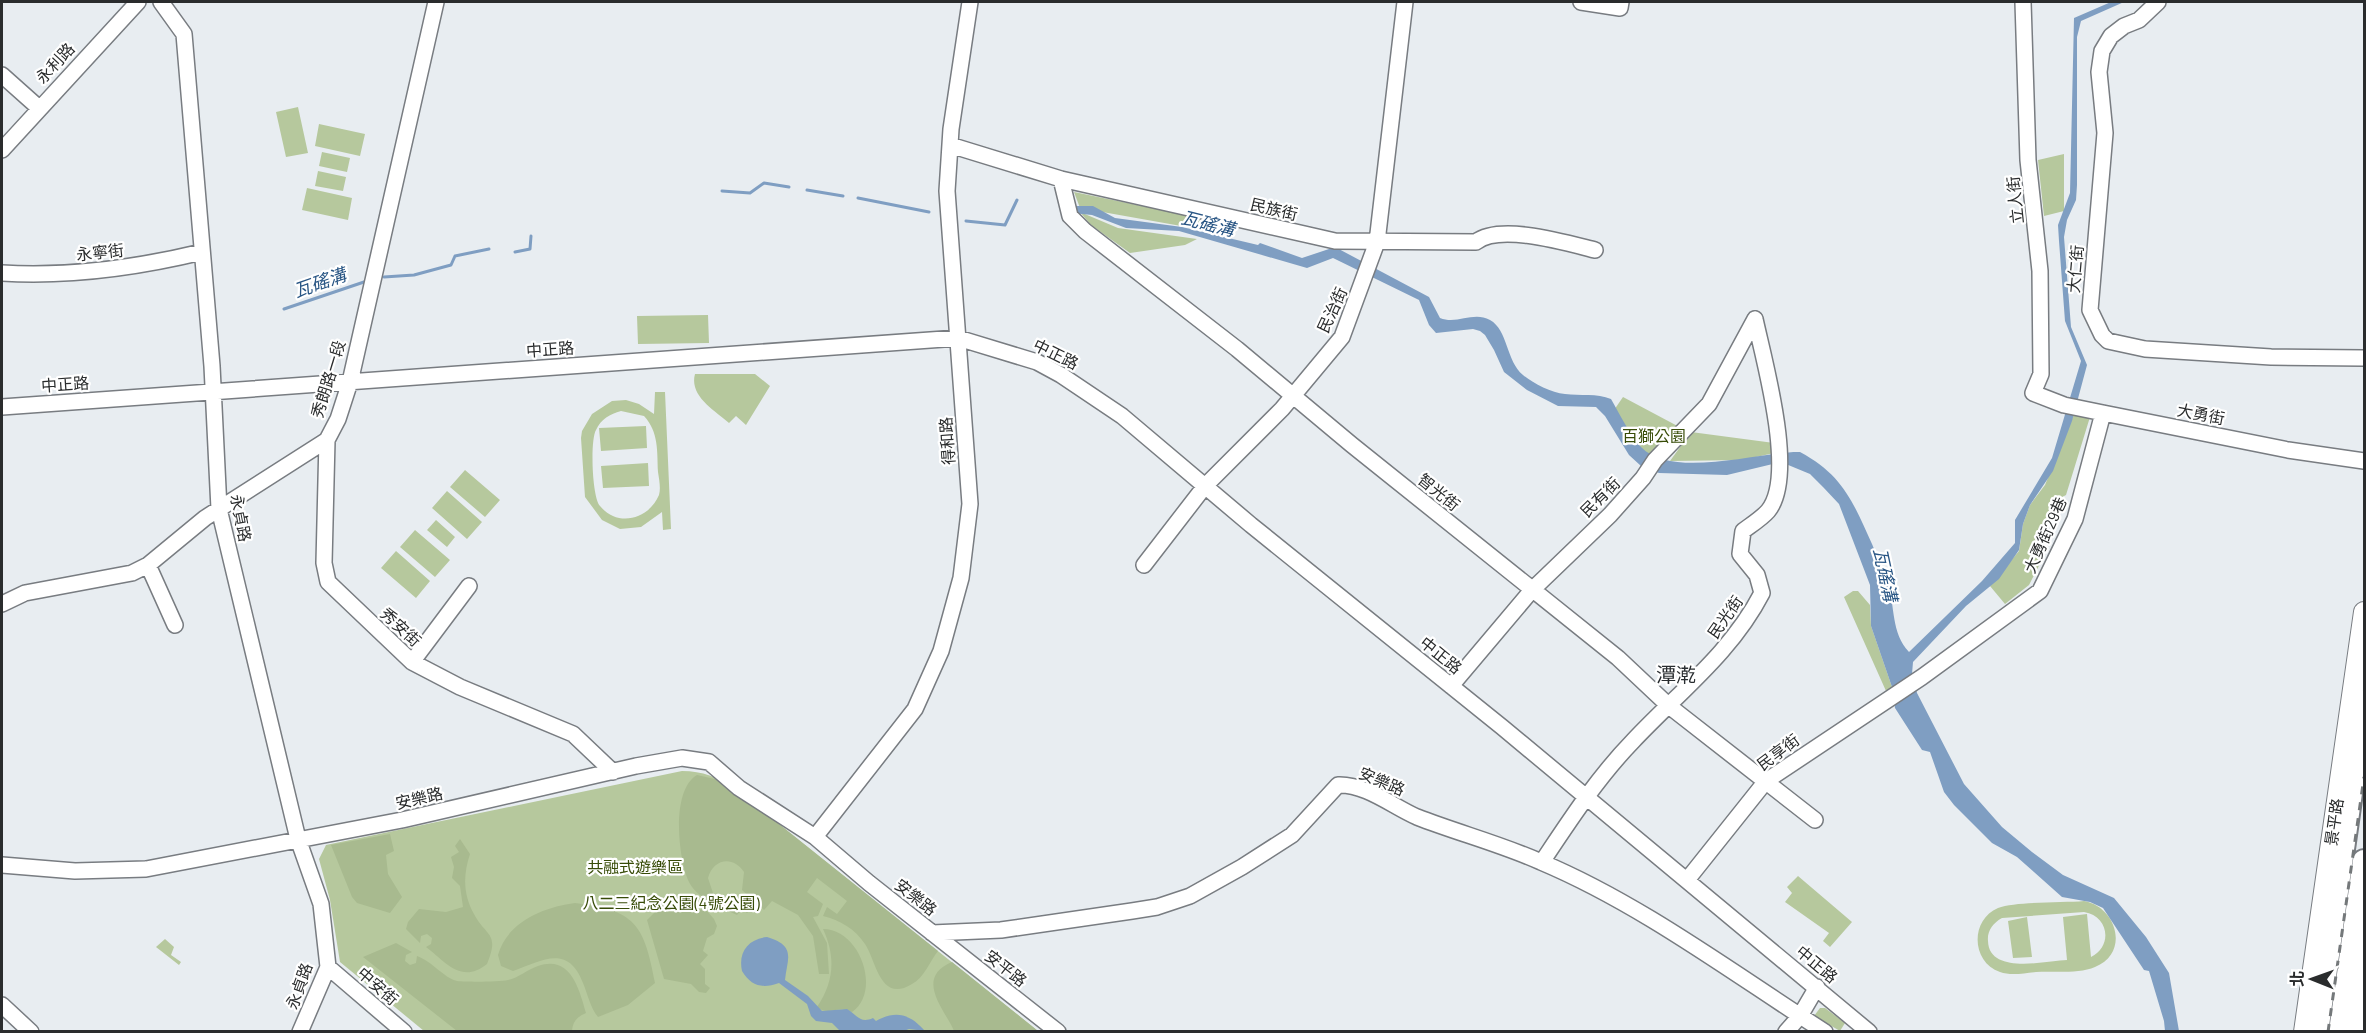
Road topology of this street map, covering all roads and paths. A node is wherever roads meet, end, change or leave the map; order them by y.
1 (138, 2) edge
2 (161, 2) edge
3 (436, 2) edge
4 (970, 2) edge
5 (1405, 2) edge
6 (1581, 2) edge
7 (2023, 2) edge
8 (2158, 2) edge
9 (1620, 5) edge
10 (2, 75) edge
11 (39, 108) junction
12 (950, 145) junction
13 (2, 150) edge
14 (1060, 179) junction
15 (1377, 242) junction
16 (1595, 250) dead end
17 (202, 252) junction
18 (2, 273) edge
19 (1755, 319) joint
20 (958, 338) junction
21 (2364, 358) edge
22 (350, 382) junction
23 (213, 392) junction
24 (2033, 393) joint
25 (1293, 396) junction
26 (2, 407) edge
27 (2103, 413) junction
28 (327, 440) junction
29 (2364, 460) edge
30 (1205, 486) junction
31 (219, 509) junction
32 (148, 565) junction
33 (1144, 565) dead end
34 (469, 586) dead end
35 (1532, 591) junction
36 (2, 603) edge
37 (2364, 612) edge
38 (175, 625) dead end
39 (412, 662) junction
40 (1451, 686) junction
41 (1885, 700) joint
42 (2364, 701) edge
43 (1669, 706) junction
44 (613, 772) junction
45 (1766, 781) junction
46 (1586, 797) junction
47 (1815, 820) dead end
48 (815, 837) junction
49 (298, 839) junction
50 (2364, 861) edge
51 (1542, 862) junction
52 (2, 866) edge
53 (1687, 880) junction
54 (933, 933) junction
55 (2364, 954) edge
56 (328, 967) junction
57 (1817, 987) junction
58 (2, 1005) edge
59 (1800, 1016) junction
60 (31, 1032) edge
61 (300, 1032) edge
62 (404, 1032) edge
63 (1058, 1032) edge
64 (1786, 1032) edge
65 (1825, 1032) edge
66 (1869, 1032) edge
67 (2304, 1032) edge
68 (2317, 1032) edge
69 (2340, 1032) edge
70 (2353, 1032) edge

1 - 11 street, 永利路
2 - 17 street, 永貞路
3 - 22 street, 秀朗路一段
4 - 12 street, 得和路
5 - 15 street, 民治街
6 - 9 street
7 - 24 street, 立人街
8 - 21 street, 大仁街
10 - 11 street
11 - 13 street, 永利路
12 - 14 street, 民族街
12 - 20 street, 得和路
14 - 15 street, 民族街
14 - 25 street, 智光街
15 - 16 street, 民族街
15 - 25 street, 民治街
17 - 18 street, 永寧街
17 - 23 street, 永貞路
19 - 35 street, 民有街
19 - 43 street, 民光街
20 - 22 street, 中正路
20 - 30 street, 中正路
20 - 48 street, 得和路
22 - 23 street, 中正路
22 - 28 street, 秀朗路一段
23 - 26 street, 中正路
23 - 31 street, 永貞路
24 - 27 street, 大勇街
25 - 30 street, 民治街
25 - 35 street, 智光街
27 - 29 street, 大勇街
27 - 41 street, 大勇街29巷
28 - 31 street, 秀朗路一段
28 - 39 street, 秀安街
30 - 33 street, 民治街
30 - 40 street, 中正路
31 - 32 street, 秀朗路一段
31 - 49 street, 永貞路
32 - 36 street, 秀朗路一段
32 - 38 street
34 - 39 street
35 - 40 street, 民有街
35 - 43 street, 智光街
37 - 67 main road, 景平路
39 - 44 street, 秀安街
40 - 46 street, 中正路
41 - 45 street, 民享街
42 - 68 highway
43 - 45 street, 智光街
43 - 46 street, 民光街
44 - 48 street, 安樂路
44 - 49 street, 安樂路
45 - 47 street, 智光街
45 - 53 street, 民享街
46 - 51 street, 民光街
46 - 53 street, 中正路
48 - 54 street, 安樂路
49 - 52 street, 安樂路
49 - 56 street, 永貞路
50 - 69 highway
51 - 54 street, 安樂路
51 - 59 street, 安樂路
53 - 57 street, 中正路
54 - 63 street, 安平路
55 - 70 main road
56 - 61 street, 永貞路
56 - 62 street, 中安街
57 - 59 street
57 - 66 street, 中正路
58 - 60 street
59 - 64 street
59 - 65 street, 安樂路

